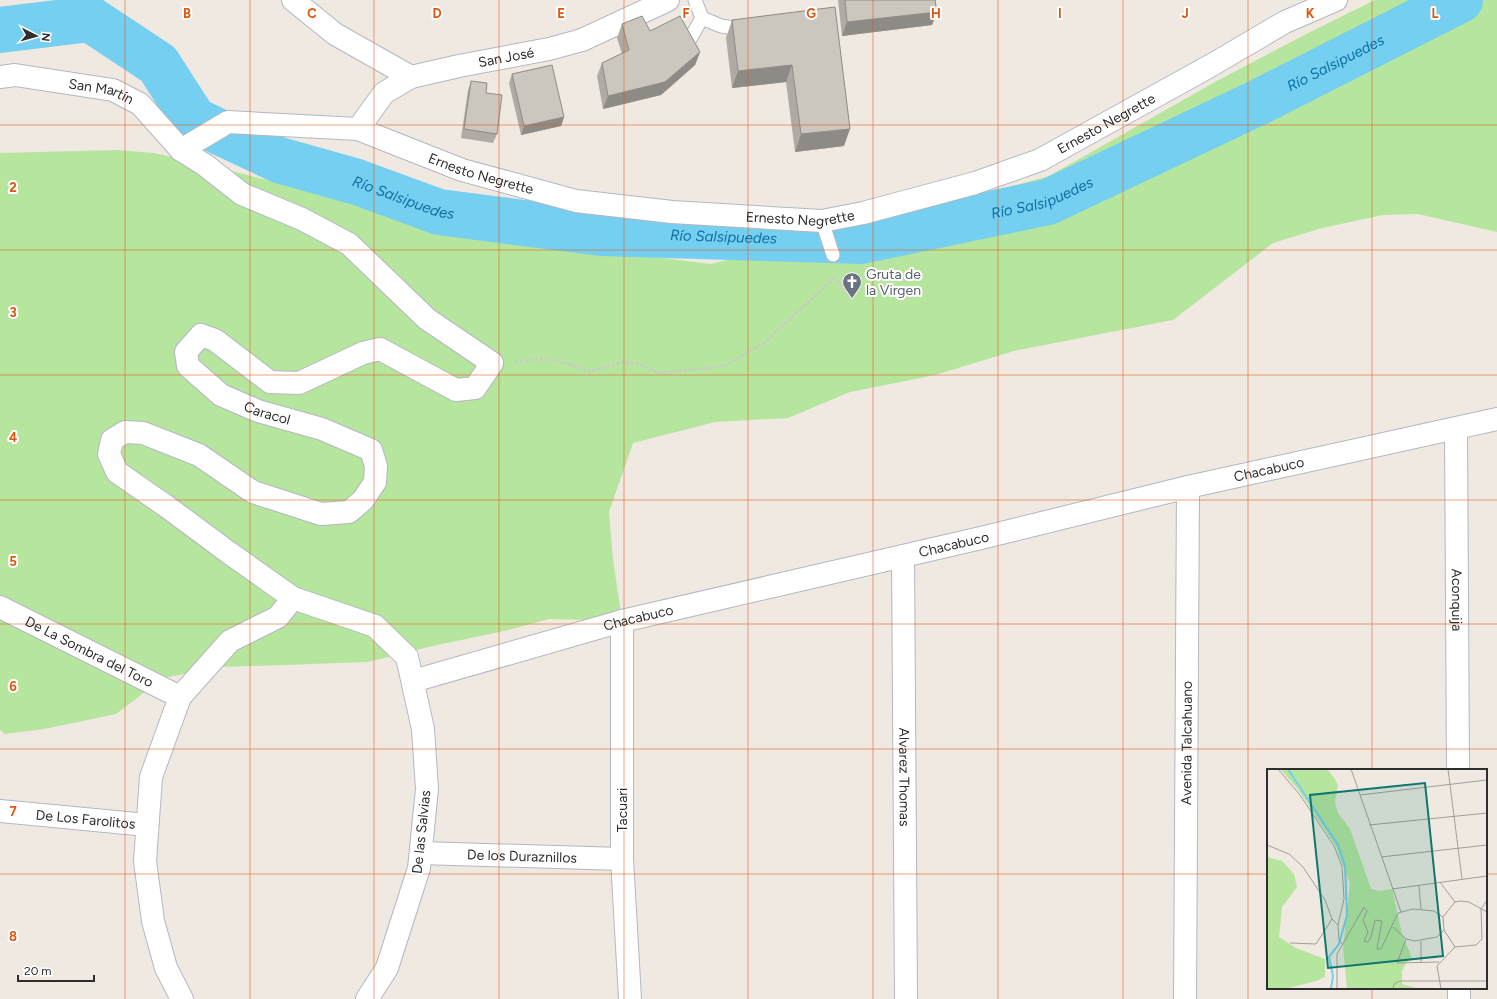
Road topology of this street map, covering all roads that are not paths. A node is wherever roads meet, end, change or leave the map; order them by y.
1 (293, 0) edge
2 (668, 0) edge
3 (694, 0) edge
4 (1336, 0) edge
5 (702, 18) junction
6 (762, 27) edge
7 (684, 46) edge
8 (0, 77) edge
9 (411, 77) junction
10 (358, 129) junction
11 (181, 150) junction
12 (822, 221) junction
13 (832, 255) road end
14 (1497, 419) edge
15 (1456, 429) junction
16 (1188, 487) junction
17 (903, 556) junction
18 (293, 598) junction
19 (0, 607) edge
20 (622, 621) junction
21 (412, 680) junction
22 (180, 697) junction
23 (1458, 769) edge
24 (0, 811) edge
25 (147, 825) junction
26 (421, 853) junction
27 (622, 859) junction
28 (1459, 989) edge
29 (182, 999) edge
30 (367, 999) edge
31 (630, 999) edge
32 (906, 999) edge
33 (1185, 999) edge
34 (1460, 999) edge

1 - 9 street
2 - 9 street, San José
3 - 5 lane
4 - 12 street, Ernesto Negrette
5 - 6 lane
5 - 7 lane
8 - 11 street, San Martín
9 - 10 street, San José
10 - 11 street, Ernesto Negrette
10 - 12 street, Ernesto Negrette
11 - 18 street, Caracol
12 - 13 lane
14 - 15 street, Chacabuco
15 - 16 street, Chacabuco
15 - 23 street, Aconquija
16 - 17 street, Chacabuco
16 - 33 street, Avenida Talcahuano
17 - 20 street, Chacabuco
17 - 32 street, Alvarez Thomas
18 - 21 street, Caracol
18 - 22 street
19 - 22 street, De La Sombra del Toro
20 - 21 street, Chacabuco
20 - 27 street, Tacuari
21 - 26 street, De las Salvias
22 - 25 street
24 - 25 street, De Los Farolitos
25 - 29 street
26 - 27 street, De los Duraznillos
26 - 30 street, De las Salvias
27 - 31 street, Tacuari
28 - 34 street

